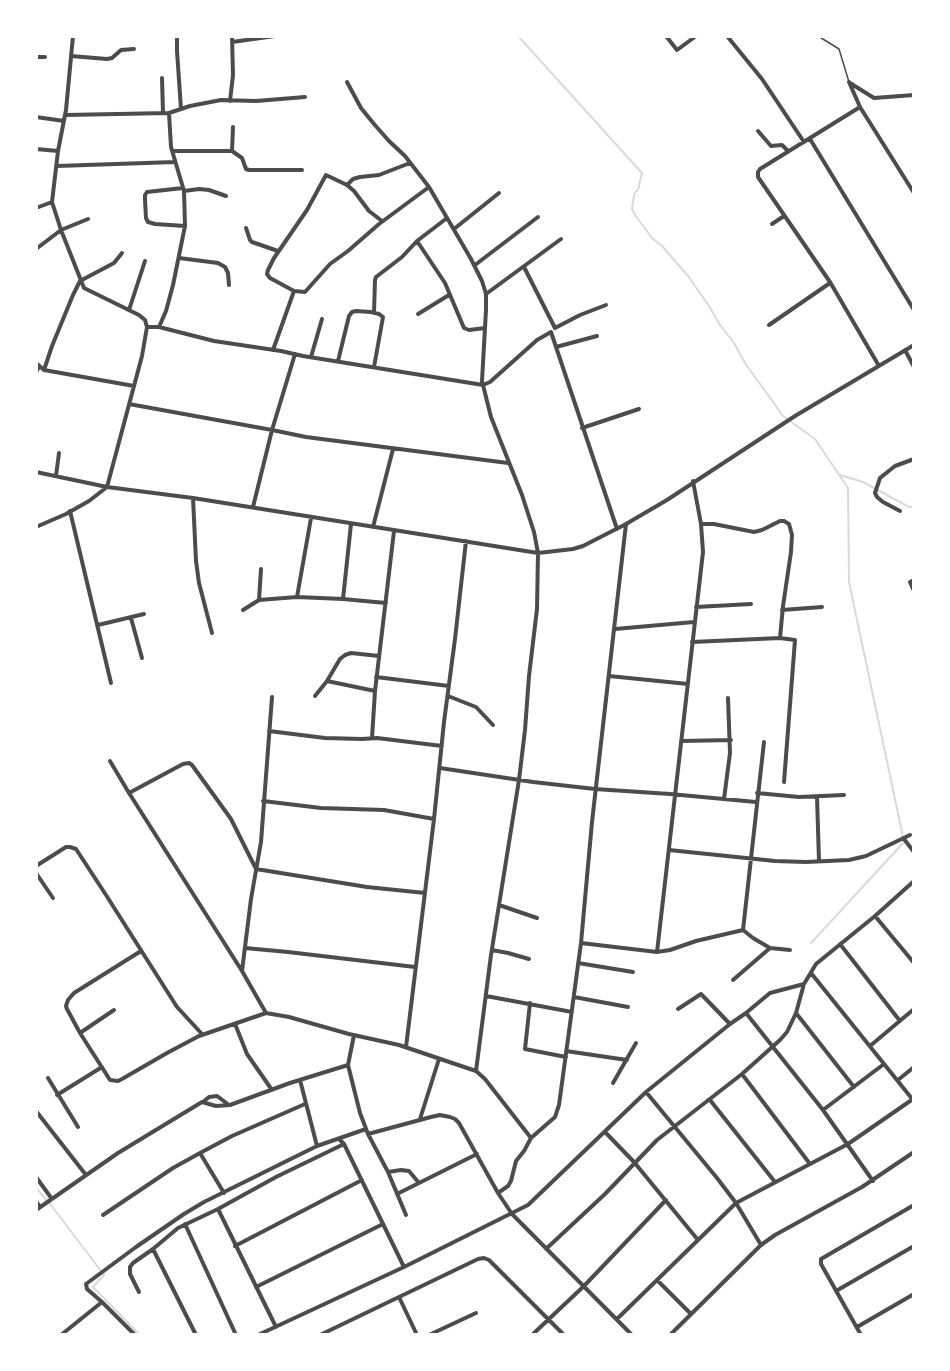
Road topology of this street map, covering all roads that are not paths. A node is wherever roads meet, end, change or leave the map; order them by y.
1 (73, 36) edge
2 (232, 36) edge
3 (274, 36) edge
4 (666, 36) edge
5 (696, 36) edge
6 (727, 36) edge
7 (818, 36) edge
8 (177, 38) dead end
9 (232, 42) junction
10 (134, 49) dead end
11 (71, 56) junction
12 (36, 57) edge
13 (45, 57) dead end
14 (162, 78) dead end
15 (347, 81) dead end
16 (849, 82) junction
17 (914, 95) edge
18 (305, 97) dead end
19 (230, 100) junction
20 (860, 107) junction
21 (181, 110) junction
22 (169, 113) junction
23 (163, 114) junction
24 (65, 115) junction
25 (36, 117) edge
26 (64, 121) junction
27 (233, 128) dead end
28 (758, 130) dead end
29 (810, 139) junction
30 (804, 142) junction
31 (36, 149) edge
32 (58, 151) junction
33 (172, 151) junction
34 (232, 151) junction
35 (788, 152) junction
36 (175, 162) junction
37 (410, 163) junction
38 (57, 166) junction
39 (302, 170) dead end
40 (347, 185) junction
41 (429, 187) junction
42 (184, 190) junction
43 (499, 193) dead end
44 (914, 193) edge
45 (226, 196) dead end
46 (52, 202) junction
47 (36, 208) edge
48 (784, 216) junction
49 (538, 217) dead end
50 (447, 218) junction
51 (88, 219) dead end
52 (382, 221) junction
53 (772, 224) dead end
54 (185, 226) junction
55 (246, 228) dead end
56 (454, 229) junction
57 (61, 230) junction
58 (561, 240) dead end
59 (417, 241) junction
60 (36, 249) edge
61 (278, 251) junction
62 (122, 254) dead end
63 (179, 258) junction
64 (145, 261) dead end
65 (475, 265) junction
66 (524, 267) junction
67 (80, 281) junction
68 (830, 282) junction
69 (229, 285) dead end
70 (294, 291) junction
71 (486, 294) junction
72 (449, 295) junction
73 (606, 305) dead end
74 (129, 310) junction
75 (914, 310) edge
76 (374, 312) junction
77 (418, 314) dead end
78 (322, 320) dead end
79 (769, 325) dead end
80 (147, 327) junction
81 (159, 327) junction
82 (485, 328) junction
83 (555, 328) junction
84 (551, 332) junction
85 (597, 336) dead end
86 (914, 345) edge
87 (556, 348) junction
88 (273, 350) junction
89 (905, 350) junction
90 (296, 354) junction
91 (311, 357) junction
92 (338, 361) junction
93 (38, 365) edge
94 (879, 366) junction
95 (374, 367) junction
96 (914, 367) edge
97 (45, 370) junction
98 (36, 372) edge
99 (483, 385) junction
100 (134, 386) junction
101 (129, 404) junction
102 (639, 409) dead end
103 (582, 428) junction
104 (272, 430) junction
105 (393, 449) junction
106 (59, 453) dead end
107 (914, 459) edge
108 (508, 463) junction
109 (36, 472) edge
110 (56, 476) junction
111 (693, 481) junction
112 (107, 487) junction
113 (193, 498) junction
114 (253, 507) junction
115 (900, 511) dead end
116 (70, 512) junction
117 (311, 517) junction
118 (351, 524) junction
119 (626, 524) junction
120 (701, 524) junction
121 (36, 527) edge
122 (373, 527) junction
123 (617, 529) junction
124 (394, 531) junction
125 (466, 541) junction
126 (538, 553) junction
127 (261, 569) dead end
128 (914, 580) edge
129 (914, 591) edge
130 (297, 597) junction
131 (343, 599) junction
132 (259, 600) junction
133 (386, 603) junction
134 (751, 604) dead end
135 (696, 607) junction
136 (822, 607) dead end
137 (243, 610) dead end
138 (782, 610) junction
139 (144, 614) dead end
140 (130, 618) junction
141 (694, 622) junction
142 (98, 625) junction
143 (615, 629) junction
144 (212, 633) dead end
145 (780, 638) junction
146 (692, 642) junction
147 (379, 656) junction
148 (142, 658) dead end
149 (609, 676) junction
150 (376, 677) junction
151 (327, 681) junction
152 (111, 683) dead end
153 (688, 684) junction
154 (449, 686) junction
155 (375, 691) junction
156 (315, 696) dead end
157 (447, 696) junction
158 (272, 697) dead end
159 (728, 698) dead end
160 (492, 725) dead end
161 (269, 731) junction
162 (372, 738) junction
163 (730, 740) junction
164 (681, 741) junction
165 (764, 742) dead end
166 (442, 746) junction
167 (110, 761) dead end
168 (440, 768) junction
169 (519, 780) junction
170 (784, 782) dead end
171 (596, 789) junction
172 (129, 793) junction
173 (757, 793) junction
174 (675, 794) junction
175 (844, 795) dead end
176 (817, 797) junction
177 (724, 799) junction
178 (263, 801) junction
179 (756, 802) junction
180 (435, 819) junction
181 (910, 835) dead end
182 (904, 839) junction
183 (669, 850) junction
184 (914, 852) edge
185 (751, 858) junction
186 (819, 861) junction
187 (36, 866) edge
188 (256, 869) junction
189 (36, 873) edge
190 (914, 881) edge
191 (425, 893) junction
192 (53, 898) dead end
193 (500, 905) junction
194 (875, 916) junction
195 (537, 918) dead end
196 (743, 930) junction
197 (581, 943) junction
198 (840, 944) junction
199 (245, 948) junction
200 (770, 948) junction
201 (492, 950) junction
202 (790, 950) dead end
203 (141, 951) junction
204 (657, 952) junction
205 (529, 959) dead end
206 (578, 963) junction
207 (914, 963) edge
208 (415, 967) junction
209 (242, 971) junction
210 (633, 972) dead end
211 (811, 973) junction
212 (732, 980) dead end
213 (804, 984) junction
214 (486, 996) junction
215 (574, 997) junction
216 (530, 1003) junction
217 (628, 1007) dead end
218 (678, 1009) dead end
219 (914, 1009) edge
220 (114, 1010) dead end
221 (572, 1012) junction
222 (796, 1012) junction
223 (266, 1013) junction
224 (746, 1013) junction
225 (900, 1021) junction
226 (235, 1024) junction
227 (730, 1024) junction
228 (80, 1033) junction
229 (202, 1035) junction
230 (354, 1035) junction
231 (636, 1043) dead end
232 (870, 1046) junction
233 (406, 1047) junction
234 (774, 1047) junction
235 (566, 1051) junction
236 (566, 1058) junction
237 (439, 1059) junction
238 (627, 1060) junction
239 (884, 1064) junction
240 (348, 1065) junction
241 (914, 1066) edge
242 (102, 1067) junction
243 (476, 1071) junction
244 (742, 1074) junction
245 (48, 1078) dead end
246 (300, 1080) junction
247 (898, 1080) junction
248 (613, 1083) dead end
249 (854, 1087) junction
250 (272, 1090) junction
251 (646, 1092) junction
252 (57, 1095) junction
253 (710, 1100) junction
254 (913, 1100) edge
255 (202, 1102) junction
256 (305, 1104) junction
257 (230, 1106) junction
258 (824, 1110) junction
259 (36, 1111) edge
260 (420, 1119) junction
261 (674, 1126) junction
262 (78, 1128) dead end
263 (366, 1129) junction
264 (605, 1132) junction
265 (368, 1134) junction
266 (531, 1138) junction
267 (339, 1139) junction
268 (344, 1144) junction
269 (848, 1144) junction
270 (317, 1146) junction
271 (914, 1152) edge
272 (200, 1153) junction
273 (477, 1154) junction
274 (634, 1162) junction
275 (810, 1164) junction
276 (388, 1172) junction
277 (86, 1175) junction
278 (36, 1177) edge
279 (362, 1180) junction
280 (873, 1180) junction
281 (775, 1182) junction
282 (419, 1183) junction
283 (224, 1193) junction
284 (498, 1193) junction
285 (397, 1194) junction
286 (51, 1199) junction
287 (666, 1200) junction
288 (36, 1201) edge
289 (736, 1203) junction
290 (914, 1205) edge
291 (40, 1208) edge
292 (218, 1209) junction
293 (512, 1214) junction
294 (103, 1215) dead end
295 (406, 1215) dead end
296 (185, 1224) junction
297 (383, 1224) junction
298 (698, 1240) junction
299 (761, 1245) junction
300 (235, 1246) junction
301 (914, 1246) edge
302 (153, 1249) junction
303 (546, 1249) junction
304 (404, 1267) junction
305 (657, 1280) junction
306 (584, 1286) junction
307 (256, 1287) junction
308 (836, 1291) junction
309 (139, 1292) dead end
310 (914, 1294) edge
311 (399, 1297) junction
312 (102, 1302) junction
313 (476, 1313) dead end
314 (691, 1314) junction
315 (549, 1319) junction
316 (616, 1319) junction
317 (276, 1327) junction
318 (857, 1327) junction
319 (133, 1333) edge
320 (61, 1335) edge
321 (127, 1335) edge
322 (196, 1335) edge
323 (236, 1335) edge
324 (258, 1335) edge
325 (321, 1335) edge
326 (417, 1335) edge
327 (429, 1335) edge
328 (532, 1335) edge
329 (564, 1335) edge
330 (632, 1335) edge
331 (670, 1335) edge
332 (861, 1335) edge

1 - 11 street
2 - 9 street
3 - 9 street
4 - 5 street
6 - 30 street
7 - 16 lane
8 - 21 street
9 - 19 street
10 - 11 street
11 - 24 street
12 - 13 street
14 - 23 street
15 - 37 street
16 - 17 street
16 - 20 street
18 - 19 street
19 - 21 street
20 - 29 street
20 - 44 street
21 - 22 street
22 - 23 street
22 - 33 street
23 - 24 street
24 - 26 street
25 - 26 street
26 - 32 street
27 - 34 street
28 - 35 street
29 - 30 street
29 - 75 street
30 - 35 street
31 - 32 street
32 - 38 street
33 - 34 street
33 - 36 street
34 - 39 street
35 - 48 street
36 - 38 street
36 - 42 street
37 - 40 street
37 - 41 street
38 - 46 street
40 - 52 street
40 - 61 street
41 - 50 street
41 - 52 street
42 - 45 street
42 - 54 street
42 - 54 street
43 - 56 street
46 - 47 street
46 - 57 street
48 - 53 street
48 - 68 street
49 - 65 street
50 - 56 street
50 - 59 street
51 - 57 street
52 - 70 street
54 - 63 street
55 - 61 street
56 - 65 street
57 - 60 street
57 - 67 street
58 - 66 street
59 - 72 street
59 - 76 street
61 - 70 street
62 - 67 street
63 - 69 street
63 - 81 street
64 - 74 street
65 - 71 street
66 - 71 street
66 - 83 street
67 - 74 street
67 - 97 street
68 - 79 street
68 - 94 street
70 - 88 street
71 - 82 street
72 - 77 street
72 - 82 street
73 - 83 street
74 - 80 street
76 - 92 street
76 - 95 street
78 - 91 street
80 - 81 street
80 - 100 street
81 - 88 street
82 - 99 street
83 - 84 street
84 - 87 street
84 - 99 street
85 - 87 street
86 - 89 street
87 - 103 street
88 - 90 street
89 - 94 street
89 - 96 street
90 - 91 street
90 - 104 street
91 - 92 street
92 - 95 street
93 - 97 street
93 - 98 street
94 - 111 street
95 - 99 street
97 - 100 street
99 - 108 street
100 - 101 street
101 - 104 street
101 - 112 street
102 - 103 street
103 - 123 street
104 - 105 street
104 - 114 street
105 - 108 street
105 - 122 street
106 - 110 street
107 - 115 street
108 - 126 street
109 - 110 street
110 - 112 street
111 - 119 street
111 - 120 street
112 - 113 street
112 - 116 street
113 - 114 street
113 - 144 street
114 - 117 street
116 - 121 street
116 - 142 street
117 - 118 street
117 - 130 street
118 - 122 street
118 - 131 street
119 - 123 street
119 - 143 street
120 - 135 street
120 - 138 street
122 - 124 street
123 - 126 street
124 - 125 street
124 - 133 street
125 - 126 street
125 - 154 street
126 - 169 street
127 - 132 street
128 - 129 street
130 - 131 street
130 - 132 street
131 - 133 street
132 - 137 street
133 - 147 street
134 - 135 street
135 - 141 street
136 - 138 street
138 - 145 street
139 - 140 street
140 - 142 street
140 - 148 street
141 - 143 street
141 - 146 street
142 - 152 street
143 - 149 street
145 - 146 street
145 - 170 street
146 - 153 street
147 - 150 street
147 - 151 street
149 - 153 street
149 - 171 street
150 - 154 street
150 - 155 street
151 - 155 street
151 - 156 street
153 - 164 street
154 - 157 street
155 - 162 street
157 - 160 street
157 - 166 street
158 - 161 street
159 - 163 street
161 - 162 street
161 - 178 street
162 - 166 street
163 - 164 street
163 - 177 street
164 - 174 street
165 - 173 street
166 - 168 street
167 - 172 street
168 - 169 street
168 - 180 street
169 - 171 street
169 - 193 street
171 - 174 street
171 - 197 street
172 - 188 street
172 - 209 street
173 - 176 street
173 - 179 street
174 - 177 street
174 - 183 street
175 - 176 street
176 - 186 street
177 - 179 street
178 - 180 street
178 - 188 street
179 - 185 street
180 - 191 street
181 - 182 street
182 - 184 street
182 - 186 street
183 - 185 street
183 - 204 street
185 - 186 street
185 - 196 street
187 - 203 street
188 - 191 street
188 - 199 street
189 - 192 street
190 - 194 street
191 - 208 street
193 - 195 street
193 - 201 street
194 - 198 street
194 - 207 street
196 - 200 street
196 - 204 street
197 - 204 street
197 - 206 street
198 - 211 street
198 - 225 street
199 - 208 street
199 - 209 street
200 - 202 street
200 - 212 street
201 - 205 street
201 - 214 street
203 - 228 street
203 - 229 street
206 - 210 street
206 - 215 street
208 - 233 street
209 - 223 street
211 - 213 street
211 - 232 street
213 - 222 street
213 - 224 street
214 - 216 street
214 - 243 street
215 - 217 street
215 - 221 street
216 - 221 street
216 - 236 street
218 - 227 street
219 - 225 street
220 - 228 street
221 - 235 street
222 - 234 street
222 - 249 street
223 - 226 street
223 - 230 street
224 - 227 street
224 - 234 street
225 - 232 street
226 - 229 street
226 - 250 street
227 - 251 street
228 - 242 street
229 - 242 street
230 - 233 street
230 - 240 street
231 - 238 street
232 - 239 street
233 - 237 street
234 - 244 street
234 - 258 street
235 - 236 street
235 - 238 street
236 - 266 street
237 - 243 street
237 - 260 street
238 - 248 street
239 - 247 street
239 - 249 street
240 - 246 street
240 - 263 street
241 - 247 street
242 - 252 street
243 - 266 street
244 - 253 street
244 - 275 street
245 - 252 street
246 - 250 street
246 - 256 street
247 - 254 street
249 - 258 street
250 - 257 street
251 - 261 street
251 - 264 street
252 - 262 street
253 - 261 street
253 - 281 street
254 - 269 street
255 - 257 street
255 - 257 street
255 - 277 street
256 - 270 street
256 - 272 street
258 - 269 street
259 - 277 street
260 - 265 street
260 - 273 street
261 - 274 street
261 - 289 street
263 - 265 street
263 - 267 street
264 - 274 street
264 - 293 street
265 - 276 street
266 - 284 street
267 - 268 street
267 - 270 street
268 - 279 street
268 - 292 street
269 - 275 street
269 - 280 street
270 - 283 street
271 - 280 street
272 - 283 street
272 - 294 street
273 - 282 street
273 - 284 street
274 - 287 street
274 - 303 street
275 - 281 street
276 - 282 street
276 - 285 street
277 - 286 street
278 - 286 street
279 - 297 street
279 - 300 street
280 - 299 street
281 - 289 street
282 - 285 street
283 - 312 street
284 - 293 street
285 - 295 street
286 - 291 street
287 - 298 street
287 - 306 street
288 - 291 street
289 - 298 street
289 - 299 street
290 - 308 street
292 - 296 street
292 - 300 street
293 - 303 street
293 - 304 street
296 - 302 street
296 - 323 street
297 - 304 street
297 - 307 street
298 - 305 street
299 - 314 street
300 - 307 street
301 - 308 street
302 - 309 street
302 - 322 street
303 - 306 street
304 - 317 street
305 - 314 street
305 - 316 street
306 - 315 street
306 - 316 street
307 - 317 street
308 - 318 street
310 - 318 street
311 - 315 street
311 - 325 street
311 - 326 street
312 - 319 street
312 - 320 street
313 - 327 street
314 - 331 street
315 - 328 street
315 - 329 street
316 - 330 street
317 - 324 street
318 - 332 street
319 - 321 street

